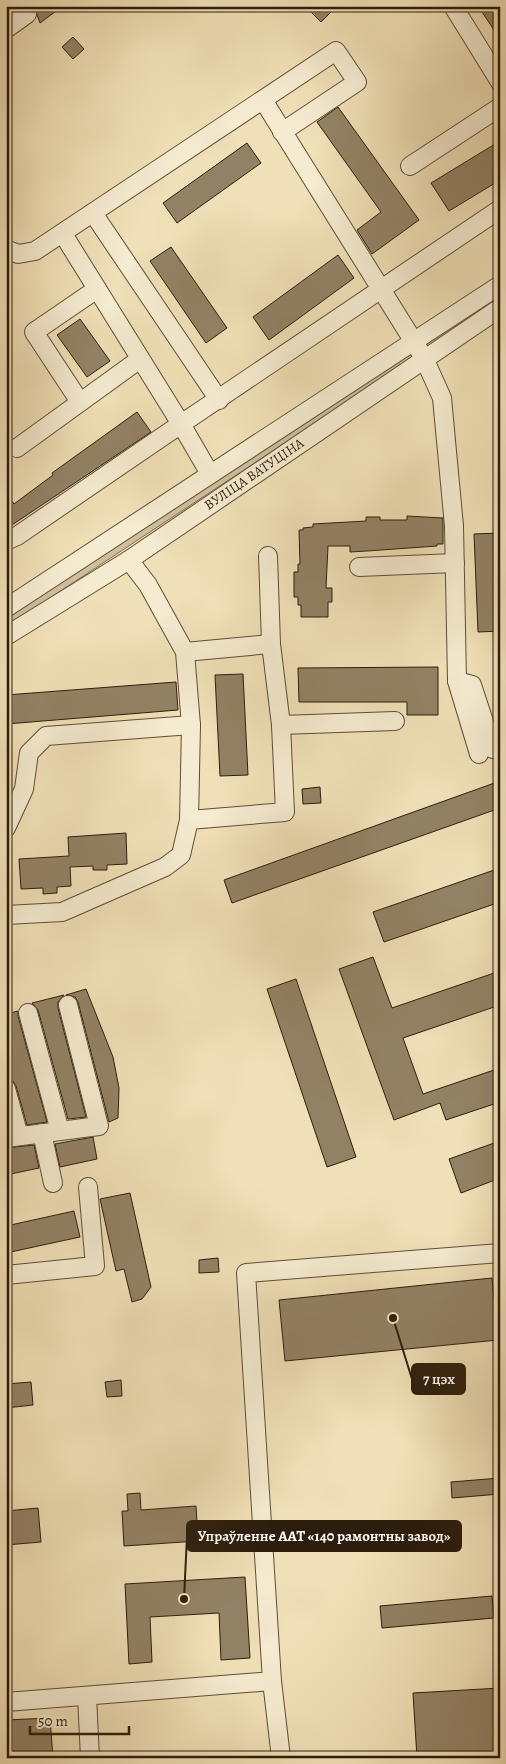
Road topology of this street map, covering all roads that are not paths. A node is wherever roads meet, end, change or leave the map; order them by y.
1 (453, 6) edge
2 (27, 14) dead end
3 (6, 29) edge
4 (500, 82) edge
5 (263, 100) junction
6 (500, 107) edge
7 (282, 132) junction
8 (410, 166) dead end
9 (500, 209) edge
10 (94, 213) junction
11 (63, 234) junction
12 (6, 249) edge
13 (500, 285) edge
14 (97, 289) junction
15 (381, 290) junction
16 (500, 308) edge
17 (413, 341) junction
18 (424, 358) junction
19 (140, 359) junction
20 (219, 400) junction
21 (80, 402) junction
22 (181, 424) junction
23 (18, 448) dead end
24 (210, 474) junction
25 (6, 541) edge
26 (268, 556) dead end
27 (129, 560) junction
28 (455, 563) junction
29 (359, 567) dead end
30 (6, 608) edge
31 (6, 636) edge
32 (271, 644) junction
33 (185, 652) junction
34 (394, 721) dead end
35 (191, 725) junction
36 (281, 725) junction
37 (486, 752) dead end
38 (189, 820) junction
39 (6, 828) edge
40 (6, 915) edge
41 (68, 1005) dead end
42 (28, 1013) dead end
43 (6, 1089) edge
44 (60, 1131) junction
45 (42, 1134) junction
46 (13, 1137) edge
47 (53, 1183) dead end
48 (88, 1187) dead end
49 (500, 1253) edge
50 (6, 1275) edge
51 (272, 1681) junction
52 (86, 1696) junction
53 (6, 1702) edge
54 (90, 1758) edge
55 (281, 1758) edge

1 - 4 street
2 - 3 street
5 - 7 street
5 - 7 street
5 - 10 street
6 - 8 street
7 - 15 street
9 - 15 street
10 - 11 street
10 - 20 street
11 - 12 street
11 - 14 street
13 - 17 street, ВУЛІЦА ВАТУЦІНА
14 - 19 street
14 - 21 street
15 - 17 street
15 - 20 street
16 - 18 street, ВУЛІЦА ВАТУЦІНА
17 - 18 street
17 - 24 street, ВУЛІЦА ВАТУЦІНА
18 - 27 street, ВУЛІЦА ВАТУЦІНА
18 - 28 street
19 - 21 street
19 - 22 street
20 - 22 street
21 - 23 street
22 - 24 street
22 - 25 street
24 - 30 street, ВУЛІЦА ВАТУЦІНА
26 - 32 street
27 - 31 street, ВУЛІЦА ВАТУЦІНА
27 - 33 street
28 - 29 street
28 - 37 street
32 - 33 street
32 - 36 street
33 - 35 street
34 - 36 street
35 - 38 street
35 - 39 street
36 - 38 street
38 - 40 street
41 - 44 street
42 - 44 street
43 - 46 street
44 - 45 street
45 - 46 street
45 - 47 street
48 - 50 street
49 - 51 street
51 - 52 street
51 - 55 street
52 - 53 street
52 - 54 street

